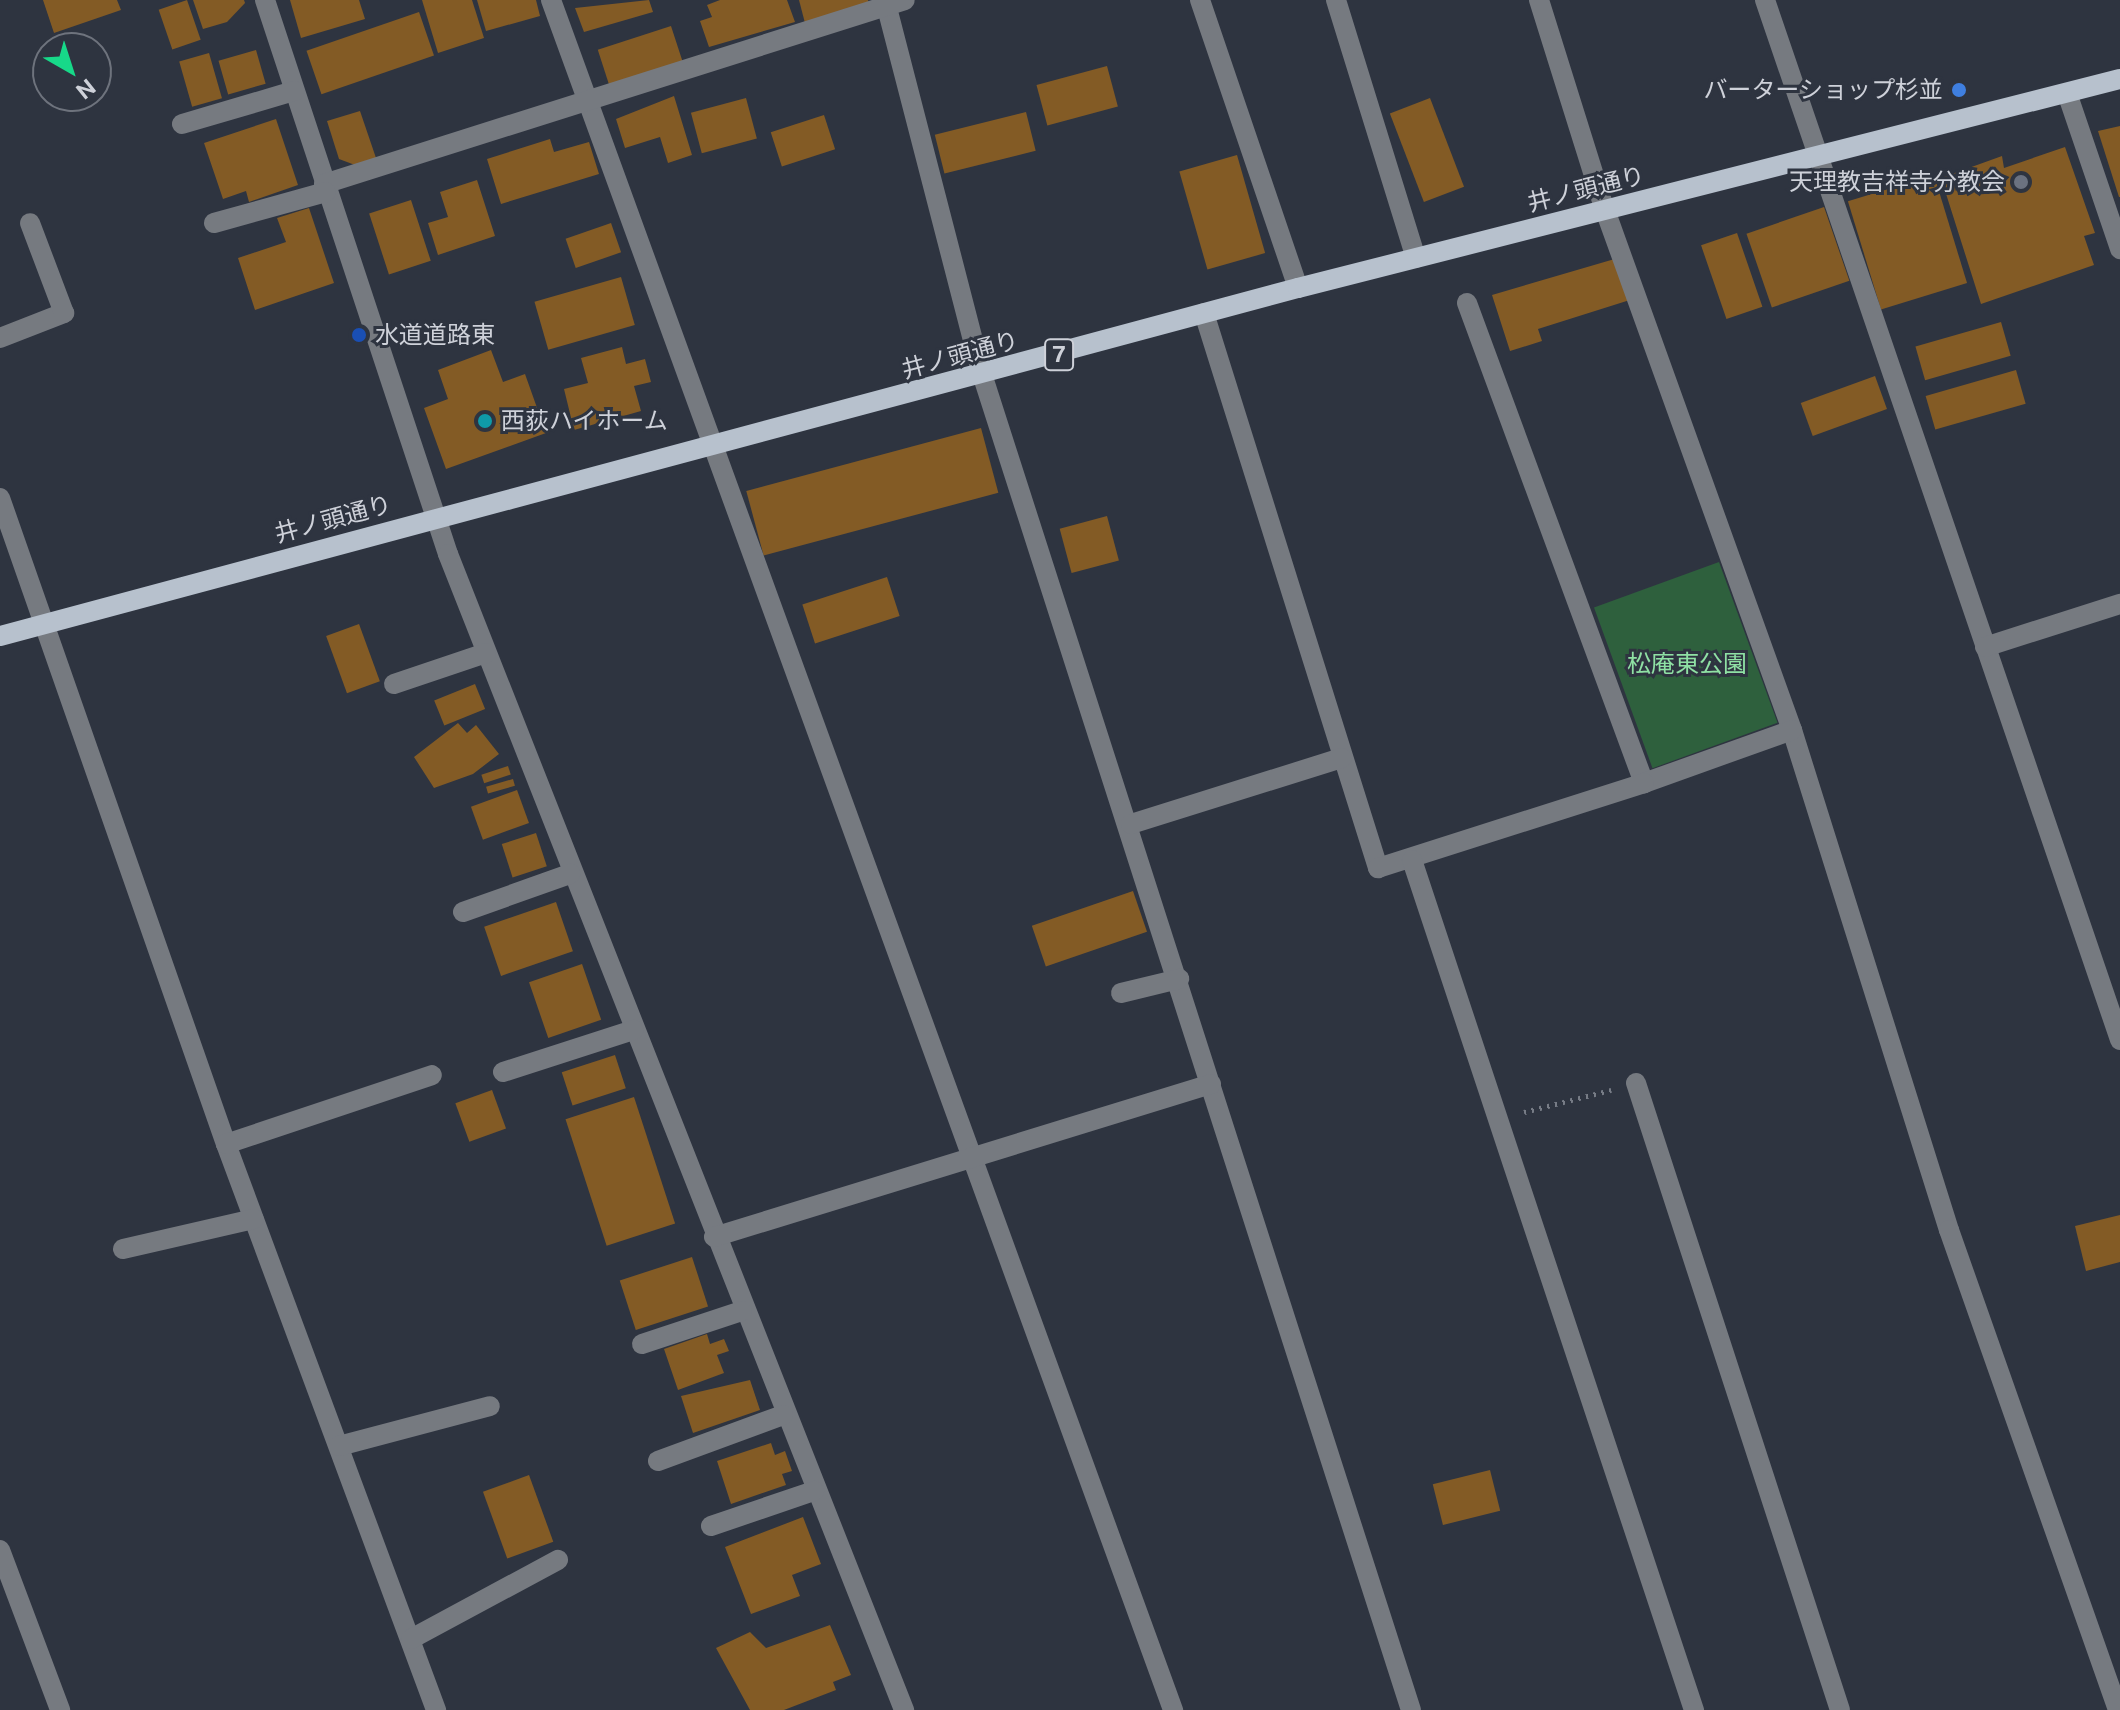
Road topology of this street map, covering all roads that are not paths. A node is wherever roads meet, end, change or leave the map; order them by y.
1 (265, 0) edge
2 (551, 0) edge
3 (1200, 0) edge
4 (1336, 0) edge
5 (1539, 0) edge
6 (1765, 0) edge
7 (893, 2) edge
8 (2120, 79) edge
9 (294, 91) junction
10 (2067, 93) junction
11 (586, 102) junction
12 (182, 124) dead end
13 (1816, 159) junction
14 (325, 188) junction
15 (1605, 210) junction
16 (30, 223) dead end
17 (214, 223) dead end
18 (2120, 249) edge
19 (1416, 258) junction
20 (1298, 288) junction
21 (1467, 303) dead end
22 (1204, 313) junction
23 (0, 338) edge
24 (982, 374) junction
25 (712, 446) junction
26 (0, 498) edge
27 (437, 518) junction
28 (2120, 604) edge
29 (48, 624) junction
30 (0, 636) edge
31 (1985, 647) junction
32 (486, 653) junction
33 (394, 684) dead end
34 (1792, 730) junction
35 (1342, 758) junction
36 (1644, 783) junction
37 (1131, 824) junction
38 (1412, 860) junction
39 (570, 874) junction
40 (463, 912) dead end
41 (1179, 979) junction
42 (1121, 993) dead end
43 (633, 1030) junction
44 (2120, 1040) edge
45 (503, 1072) dead end
46 (432, 1075) dead end
47 (1636, 1083) road end
48 (1211, 1084) junction
49 (226, 1144) junction
50 (971, 1156) junction
51 (254, 1219) junction
52 (714, 1237) junction
53 (123, 1249) dead end
54 (742, 1311) junction
55 (642, 1344) dead end
56 (490, 1406) dead end
57 (783, 1415) junction
58 (339, 1446) junction
59 (658, 1461) dead end
60 (814, 1491) junction
61 (711, 1526) dead end
62 (0, 1550) edge
63 (558, 1560) dead end
64 (411, 1639) junction
65 (60, 1710) edge
66 (436, 1710) edge
67 (904, 1710) edge
68 (1173, 1710) edge
69 (1411, 1710) edge
70 (1694, 1710) edge
71 (1840, 1710) edge
72 (2118, 1710) edge

1 - 9 street
2 - 11 street
3 - 20 street
4 - 19 street
5 - 15 street
6 - 13 street
7 - 11 street
7 - 24 street
8 - 10 main road, 井ノ頭通り / 7
9 - 12 street
9 - 14 street
10 - 13 main road, 井ノ頭通り / 7
10 - 18 street
11 - 14 street
11 - 25 street
13 - 15 main road, 井ノ頭通り / 7
13 - 31 street
14 - 17 street
14 - 27 street
15 - 19 main road, 井ノ頭通り / 7
15 - 34 street
16 - 23 street
19 - 20 main road, 井ノ頭通り / 7
20 - 22 main road, 井ノ頭通り / 7
21 - 36 street
22 - 24 main road, 井ノ頭通り / 7
22 - 35 street
24 - 25 main road, 井ノ頭通り / 7
24 - 37 street
25 - 27 main road, 井ノ頭通り / 7
25 - 50 street
26 - 29 street
27 - 29 main road, 井ノ頭通り / 7
27 - 32 street
28 - 31 street
29 - 30 main road, 井ノ頭通り / 7
29 - 49 street
31 - 44 street
32 - 33 street
32 - 39 street
34 - 36 street
34 - 72 street
35 - 37 street
35 - 38 street
36 - 38 street
37 - 41 street
38 - 70 street
39 - 40 street
39 - 43 street
41 - 42 street
41 - 48 street
43 - 45 street
43 - 52 street
46 - 49 street
47 - 71 street
48 - 50 street
48 - 69 street
49 - 51 street
50 - 52 street
50 - 68 street
51 - 53 street
51 - 58 street
52 - 54 street
54 - 55 street
54 - 57 street
56 - 58 street
57 - 59 street
57 - 60 street
58 - 64 street
60 - 61 street
60 - 67 street
62 - 65 street
63 - 64 street
64 - 66 street

